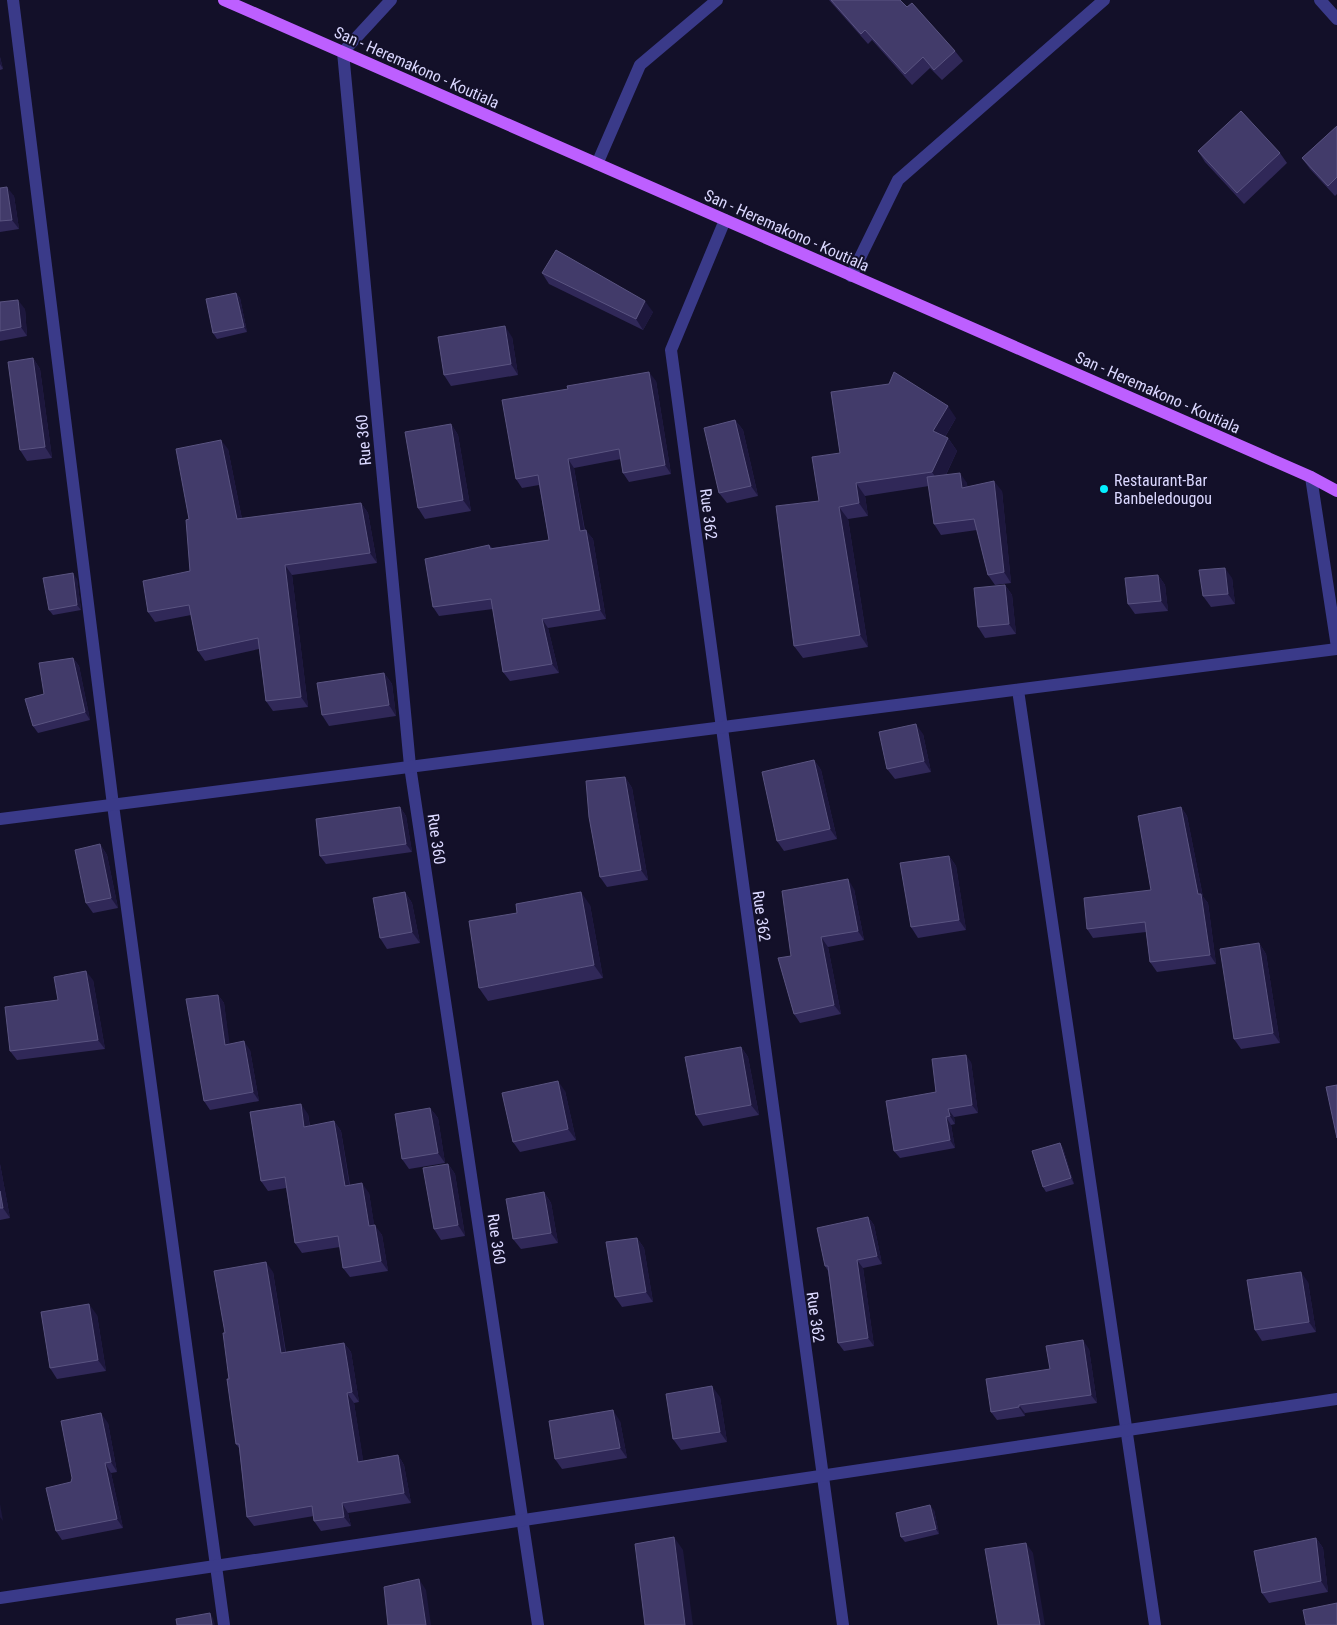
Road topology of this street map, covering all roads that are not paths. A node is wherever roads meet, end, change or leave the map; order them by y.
1 (13, 0) edge
2 (224, 0) edge
3 (391, 0) edge
4 (717, 0) edge
5 (1104, 0) edge
6 (1320, 0) edge
7 (1337, 18) edge
8 (344, 52) junction
9 (597, 164) junction
10 (726, 220) junction
11 (852, 276) junction
12 (1311, 477) junction
13 (1337, 491) edge
14 (1337, 648) edge
15 (1018, 690) junction
16 (720, 728) junction
17 (410, 766) junction
18 (113, 805) junction
19 (0, 819) edge
20 (1337, 1399) edge
21 (1126, 1430) junction
22 (821, 1476) junction
23 (522, 1520) junction
24 (216, 1566) junction
25 (0, 1598) edge
26 (224, 1625) edge
27 (538, 1625) edge
28 (843, 1625) edge
29 (1155, 1625) edge

1 - 18 street
2 - 8 main road, San - Heremakono - Koutiala
3 - 8 street
4 - 9 street
5 - 11 street
6 - 7 street
8 - 9 main road, San - Heremakono - Koutiala
8 - 17 street, Rue 360
9 - 10 main road, San - Heremakono - Koutiala
10 - 11 main road, San - Heremakono - Koutiala
10 - 16 street, Rue 362
11 - 12 main road, San - Heremakono - Koutiala
12 - 13 main road, San - Heremakono - Koutiala
12 - 14 street
14 - 15 street
15 - 16 street
15 - 21 street
16 - 17 street
16 - 22 street, Rue 362
17 - 18 street
17 - 23 street, Rue 360
18 - 19 street
18 - 24 street
20 - 21 street
21 - 22 street
21 - 29 street
22 - 23 street
22 - 28 street, Rue 362
23 - 24 street
23 - 27 street, Rue 360
24 - 25 street
24 - 26 street

